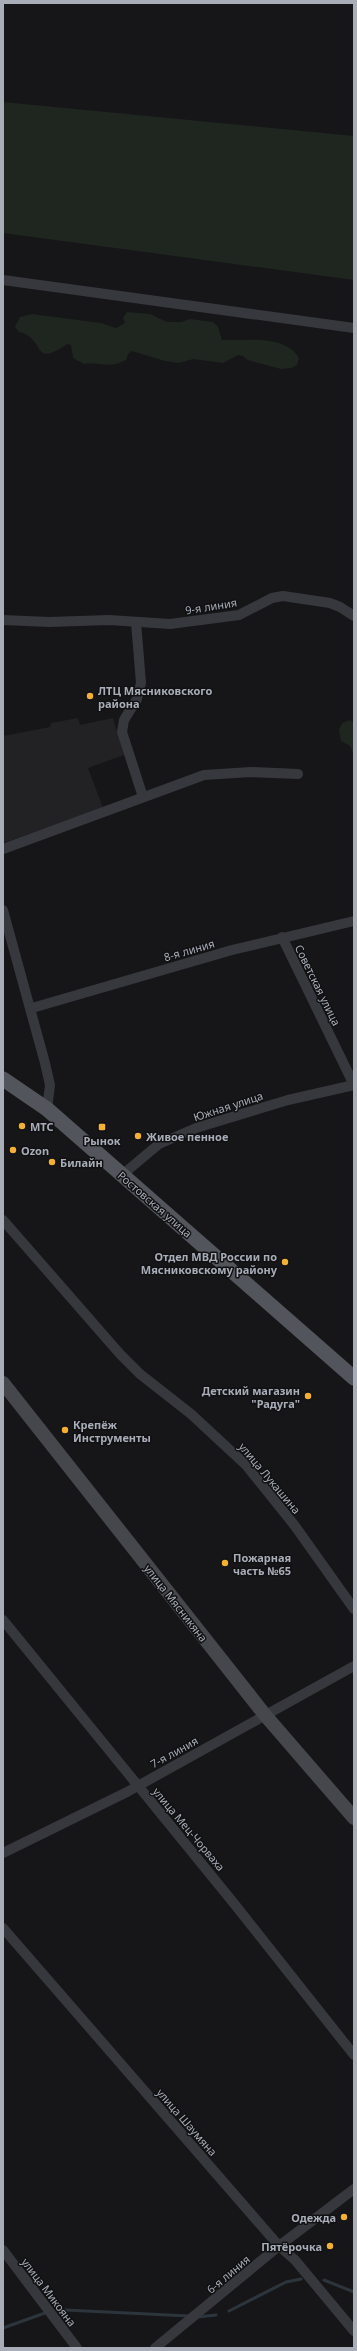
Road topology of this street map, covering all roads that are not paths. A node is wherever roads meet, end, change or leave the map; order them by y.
1 (3, 280) edge
2 (354, 328) edge
3 (354, 616) edge
4 (3, 620) edge
5 (136, 622) junction
6 (298, 774) dead end
7 (143, 797) junction
8 (3, 849) edge
9 (3, 910) edge
10 (354, 921) edge
11 (282, 937) junction
12 (32, 1008) junction
13 (3, 1079) edge
14 (354, 1085) edge
15 (47, 1109) junction
16 (122, 1175) junction
17 (3, 1220) edge
18 (354, 1378) edge
19 (3, 1383) edge
20 (354, 1609) edge
21 (3, 1620) edge
22 (354, 1666) edge
23 (265, 1715) junction
24 (137, 1786) junction
25 (354, 1818) edge
26 (3, 1853) edge
27 (3, 1928) edge
28 (354, 2055) edge
29 (354, 2189) edge
30 (279, 2246) junction
31 (3, 2250) edge
32 (354, 2331) edge
33 (77, 2348) edge
34 (155, 2348) edge

1 - 2 street
3 - 5 street, 9-я линия
4 - 5 street, 9-я линия
5 - 7 street
6 - 7 street
7 - 8 street
9 - 12 street
10 - 11 street, 8-я линия
11 - 12 street, 8-я линия
11 - 14 street, Советская улица
12 - 15 street
13 - 15 main road, Ростовская улица
14 - 16 street, Южная улица
15 - 16 main road, Ростовская улица
16 - 18 main road, Ростовская улица
17 - 20 street, улица Лукашина
19 - 23 street, улица Мясникяна
21 - 24 street, улица Мец-Чорваха
22 - 23 street, 7-я линия
23 - 24 street, 7-я линия
23 - 25 street, улица Мясникяна
24 - 26 street, 7-я линия
24 - 28 street, улица Мец-Чорваха
27 - 30 street, улица Шаумяна
29 - 30 street, 6-я линия
30 - 32 street, улица Шаумяна
30 - 34 street, 6-я линия
31 - 33 street, улица Микояна

